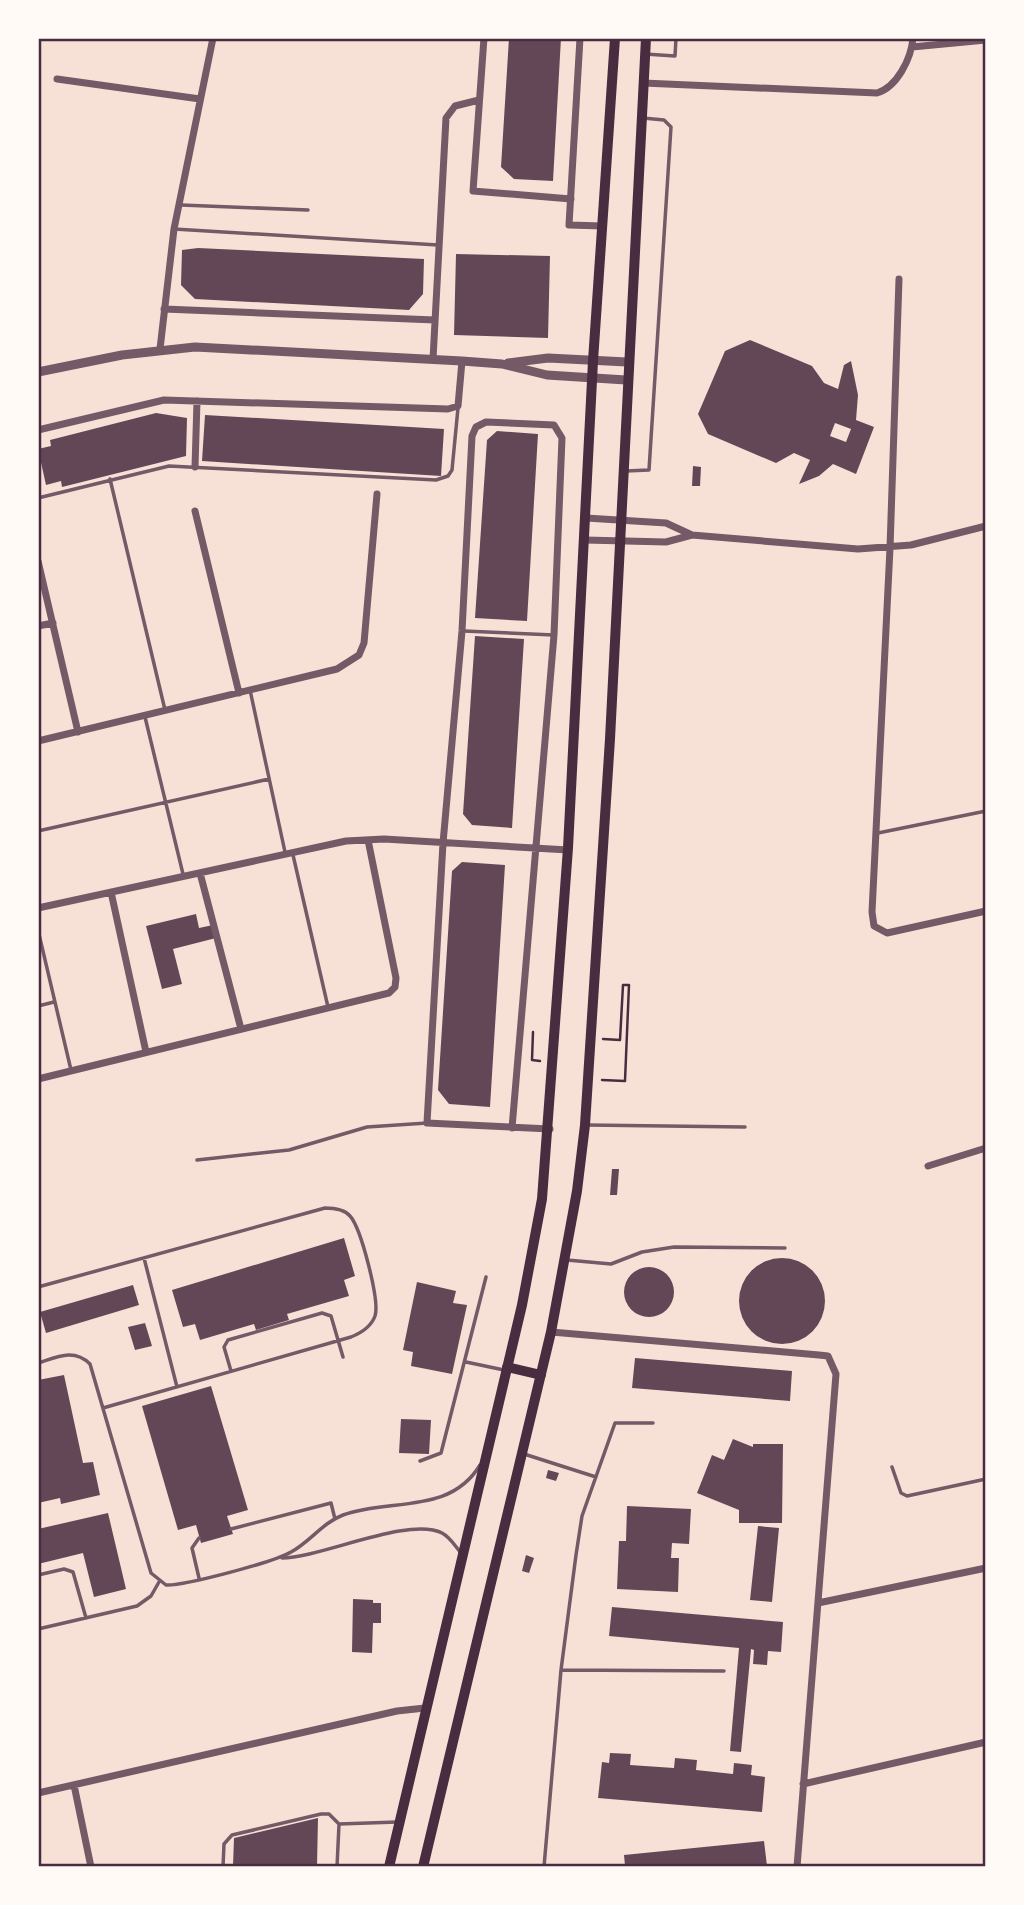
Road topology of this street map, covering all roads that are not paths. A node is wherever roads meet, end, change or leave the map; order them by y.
1 (213, 38) edge
2 (484, 38) edge
3 (580, 38) edge
4 (615, 38) edge
5 (646, 38) edge
6 (676, 38) edge
7 (985, 40) edge
8 (912, 43) edge
9 (645, 54) junction
10 (57, 79) dead end
11 (643, 83) junction
12 (200, 99) junction
13 (479, 100) junction
14 (640, 118) junction
15 (571, 199) junction
16 (178, 205) junction
17 (308, 210) dead end
18 (603, 226) junction
19 (174, 229) junction
20 (440, 245) junction
21 (899, 279) dead end
22 (163, 309) junction
23 (435, 320) junction
24 (160, 349) junction
25 (433, 359) junction
26 (462, 361) junction
27 (593, 361) junction
28 (627, 362) junction
29 (502, 364) junction
30 (38, 372) edge
31 (592, 378) junction
32 (626, 380) junction
33 (197, 401) junction
34 (458, 406) junction
35 (38, 430) edge
36 (195, 467) junction
37 (622, 471) junction
38 (110, 479) junction
39 (377, 494) dead end
40 (38, 498) edge
41 (195, 512) dead end
42 (586, 518) junction
43 (620, 520) junction
44 (985, 526) edge
45 (692, 535) junction
46 (585, 540) junction
47 (619, 541) junction
48 (890, 548) junction
49 (38, 561) edge
50 (53, 623) junction
51 (38, 626) edge
52 (462, 631) junction
53 (554, 635) junction
54 (250, 690) junction
55 (239, 693) junction
56 (165, 712) junction
57 (145, 717) junction
58 (78, 732) junction
59 (38, 741) edge
60 (269, 779) junction
61 (166, 803) junction
62 (985, 811) edge
63 (38, 831) edge
64 (874, 833) junction
65 (368, 840) junction
66 (443, 843) junction
67 (534, 848) junction
68 (568, 850) junction
69 (289, 853) junction
70 (200, 873) junction
71 (184, 876) junction
72 (111, 892) junction
73 (38, 908) edge
74 (985, 911) edge
75 (38, 930) edge
76 (54, 1002) junction
77 (38, 1006) edge
78 (328, 1008) junction
79 (241, 1029) junction
80 (146, 1052) junction
81 (71, 1070) junction
82 (38, 1079) edge
83 (427, 1123) junction
84 (585, 1125) junction
85 (745, 1127) dead end
86 (512, 1128) junction
87 (550, 1129) junction
88 (985, 1148) edge
89 (197, 1160) dead end
90 (928, 1167) dead end
91 (785, 1248) dead end
92 (144, 1258) junction
93 (564, 1259) junction
94 (486, 1277) dead end
95 (38, 1287) edge
96 (551, 1332) junction
97 (338, 1341) junction
98 (343, 1357) dead end
99 (466, 1362) junction
100 (38, 1363) edge
101 (507, 1369) junction
102 (231, 1371) junction
103 (541, 1375) junction
104 (177, 1387) junction
105 (103, 1408) junction
106 (653, 1423) dead end
107 (487, 1452) junction
108 (520, 1453) junction
109 (420, 1461) dead end
110 (892, 1467) dead end
111 (596, 1477) junction
112 (985, 1479) edge
113 (335, 1519) junction
114 (231, 1529) dead end
115 (199, 1538) dead end
116 (462, 1555) junction
117 (277, 1558) junction
118 (985, 1568) edge
119 (38, 1575) edge
120 (199, 1578) junction
121 (159, 1582) junction
122 (818, 1604) junction
123 (86, 1618) junction
124 (38, 1629) edge
125 (561, 1670) junction
126 (724, 1671) dead end
127 (425, 1708) junction
128 (985, 1742) edge
129 (803, 1784) junction
130 (74, 1785) junction
131 (38, 1793) edge
132 (397, 1822) junction
133 (339, 1824) junction
134 (92, 1867) edge
135 (223, 1867) edge
136 (337, 1867) edge
137 (389, 1867) edge
138 (423, 1867) edge
139 (544, 1867) edge
140 (797, 1867) edge

1 - 12 street
2 - 13 street
3 - 15 street
4 - 18 main road
5 - 9 main road
6 - 9 lane
7 - 8 street
8 - 11 street
9 - 11 main road
10 - 12 street
11 - 14 main road
12 - 16 street
13 - 15 street
13 - 20 street
14 - 28 main road
14 - 37 lane
15 - 18 street
16 - 17 lane
16 - 19 street
18 - 27 main road
19 - 20 lane
19 - 22 street
20 - 23 street
21 - 48 street
22 - 23 street
22 - 24 street
23 - 25 street
24 - 25 street
24 - 30 street
25 - 26 street
26 - 29 street
26 - 34 street
27 - 28 street
27 - 29 street
27 - 31 main road
28 - 32 main road
29 - 31 street
31 - 32 street
31 - 42 main road
32 - 37 main road
33 - 34 street
33 - 35 street
33 - 36 street
34 - 36 lane
36 - 38 lane
37 - 43 main road
38 - 40 lane
38 - 56 lane
39 - 54 street
41 - 55 street
42 - 43 street
42 - 46 main road
43 - 45 street
43 - 47 main road
44 - 48 street
45 - 47 street
45 - 48 street
46 - 47 street
46 - 68 main road
47 - 84 main road
48 - 64 street
49 - 50 street
50 - 51 street
50 - 58 street
52 - 53 lane
52 - 53 street
52 - 66 street
53 - 67 street
54 - 55 street
54 - 60 lane
55 - 56 street
56 - 57 street
57 - 58 street
57 - 61 lane
58 - 59 street
60 - 61 lane
60 - 69 lane
61 - 63 lane
61 - 71 lane
62 - 64 lane
64 - 74 street
65 - 66 street
65 - 69 street
65 - 78 street
66 - 67 street
66 - 83 street
67 - 68 street
67 - 86 street
68 - 87 main road
69 - 70 street
69 - 78 lane
70 - 71 street
70 - 79 street
71 - 72 street
72 - 73 street
72 - 80 street
75 - 76 lane
76 - 77 lane
76 - 81 lane
78 - 79 street
79 - 80 street
80 - 81 street
81 - 82 street
83 - 86 street
83 - 89 lane
84 - 85 lane
84 - 93 main road
86 - 87 street
87 - 101 main road
88 - 90 street
91 - 93 lane
92 - 95 lane
92 - 97 lane
92 - 104 lane
93 - 96 main road
94 - 99 lane
96 - 103 main road
96 - 122 street
97 - 98 lane
97 - 102 lane
97 - 102 lane
99 - 101 lane
99 - 109 lane
100 - 105 lane
101 - 103 main road
101 - 107 main road
102 - 104 lane
103 - 108 main road
104 - 105 lane
105 - 121 lane
106 - 111 lane
107 - 113 lane
107 - 116 main road
108 - 111 lane
108 - 138 main road
110 - 112 lane
111 - 125 lane
113 - 114 lane
113 - 117 lane
115 - 120 lane
116 - 117 lane
116 - 127 main road
117 - 120 lane
118 - 122 street
119 - 123 lane
120 - 121 lane
121 - 123 lane
122 - 129 street
123 - 124 lane
125 - 126 lane
125 - 139 lane
127 - 130 street
127 - 132 main road
128 - 129 street
129 - 140 street
130 - 131 street
130 - 134 street
132 - 133 lane
132 - 137 main road
133 - 135 lane
133 - 136 lane

